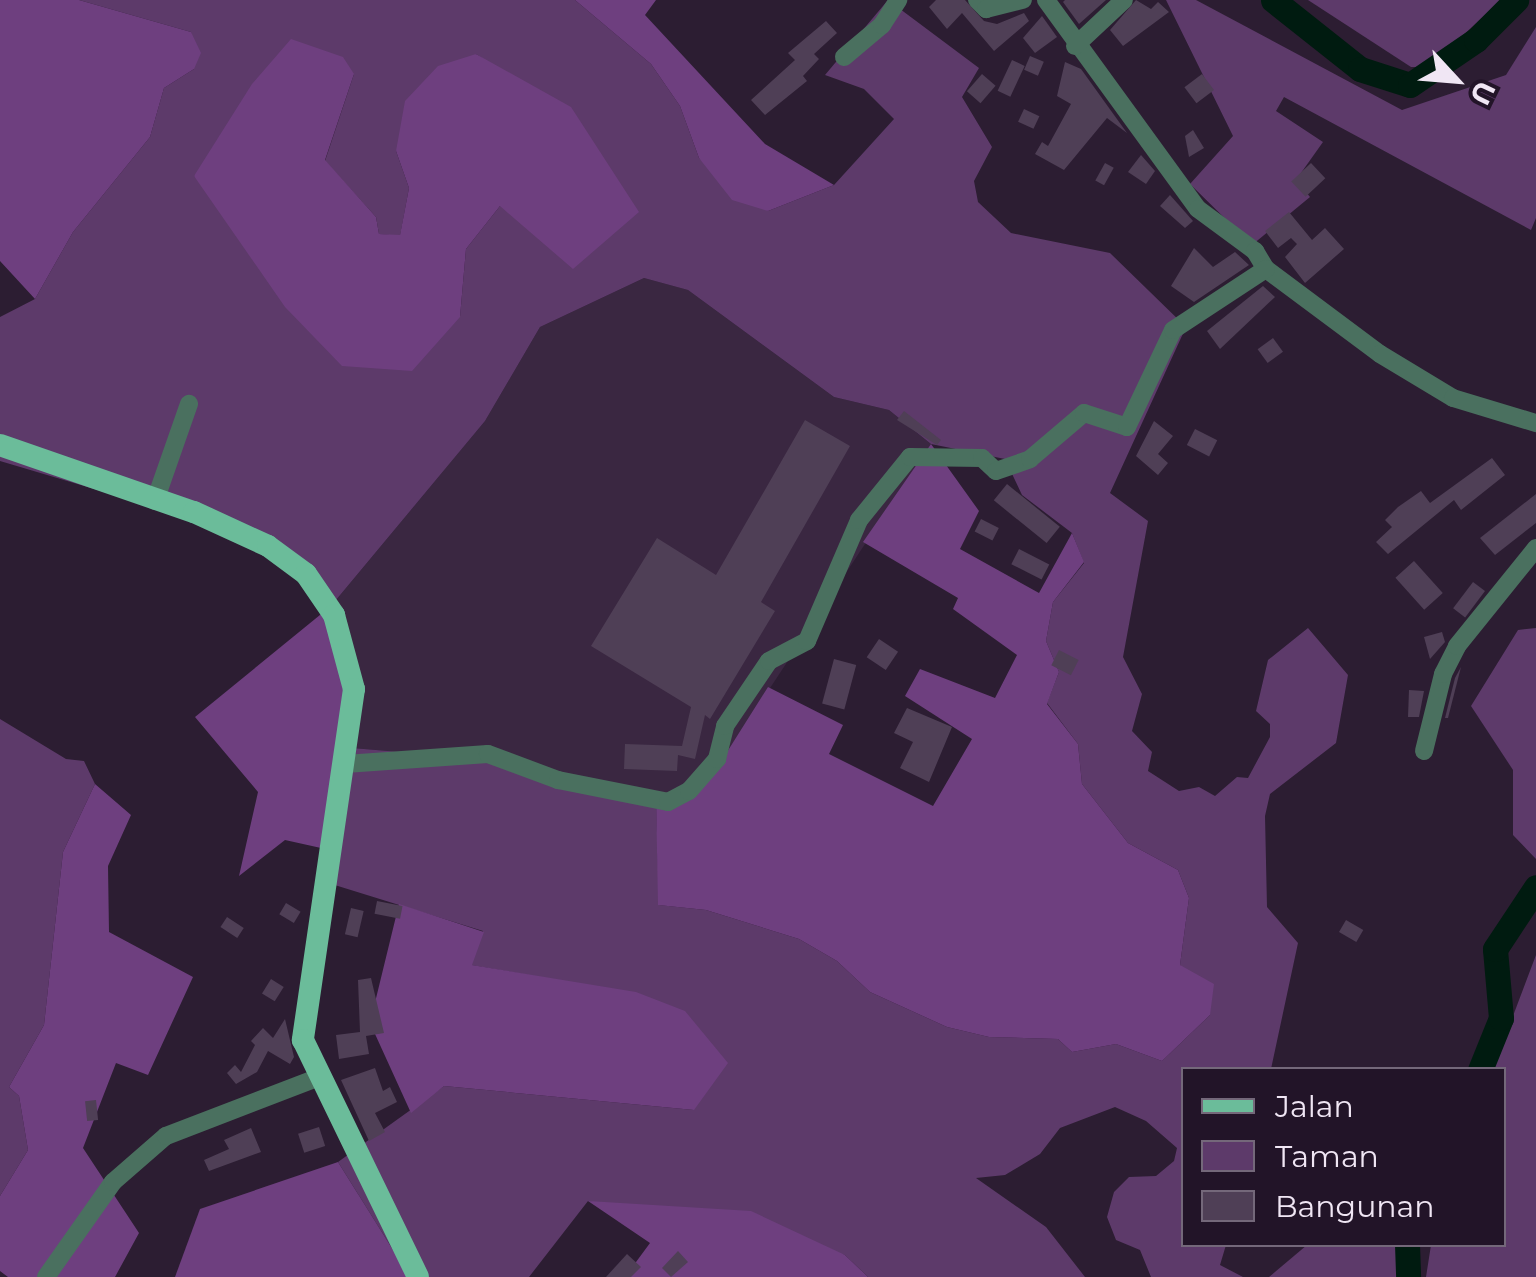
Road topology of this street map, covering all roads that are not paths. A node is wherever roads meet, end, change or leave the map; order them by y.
1 (898, 0) edge
2 (977, 0) edge
3 (1023, 0) edge
4 (1046, 0) edge
5 (1124, 0) edge
6 (1075, 46) junction
7 (844, 57) dead end
8 (1266, 269) junction
9 (189, 404) dead end
10 (1536, 422) edge
11 (0, 445) edge
12 (154, 501) junction
13 (1536, 548) edge
14 (1424, 752) dead end
15 (345, 764) junction
16 (316, 1078) junction
17 (46, 1277) edge
18 (418, 1277) edge

1 - 7 street
2 - 3 street
4 - 6 street
5 - 6 street
6 - 8 street
8 - 10 street
8 - 15 street
9 - 12 street
11 - 12 main road
12 - 15 main road
13 - 14 street
15 - 16 main road
16 - 17 street
16 - 18 main road

